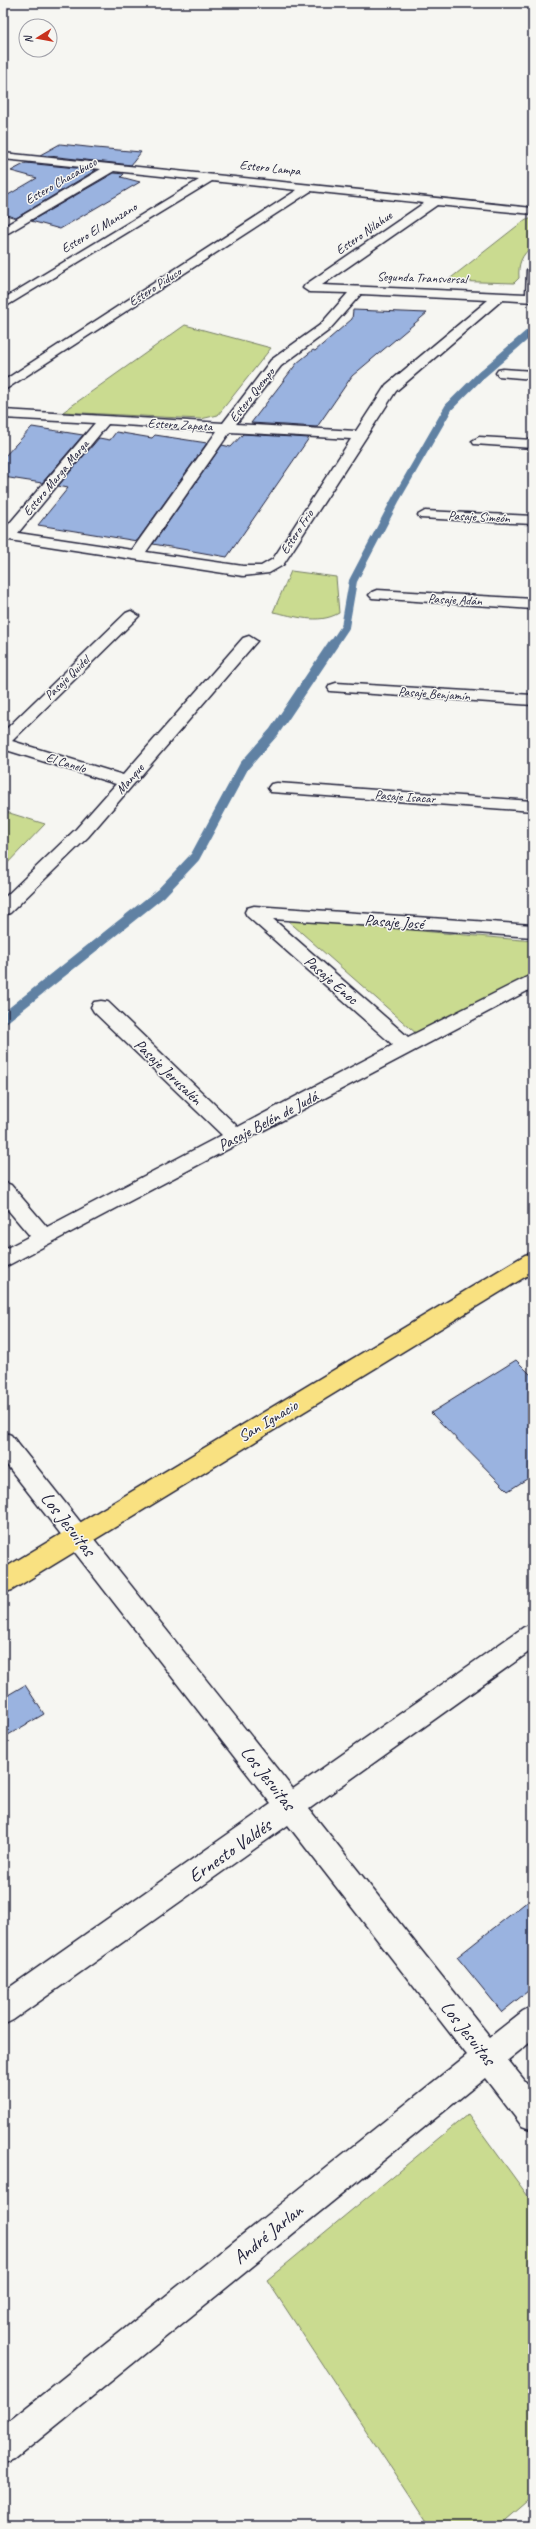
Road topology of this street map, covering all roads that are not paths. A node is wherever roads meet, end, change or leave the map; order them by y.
1 (6, 158) edge
2 (113, 167) junction
3 (211, 177) junction
4 (308, 188) junction
5 (435, 201) junction
6 (533, 211) edge
7 (3, 232) edge
8 (533, 270) edge
9 (309, 288) joint
10 (358, 290) junction
11 (500, 296) junction
12 (532, 298) edge
13 (3, 304) edge
14 (503, 373) dead end
15 (533, 375) edge
16 (3, 387) edge
17 (3, 414) edge
18 (104, 420) junction
19 (226, 428) junction
20 (358, 435) junction
21 (479, 441) dead end
22 (533, 444) edge
23 (425, 514) dead end
24 (533, 520) edge
25 (5, 536) edge
26 (136, 555) junction
27 (377, 596) dead end
28 (533, 604) edge
29 (131, 616) dead end
30 (249, 641) dead end
31 (336, 688) dead end
32 (533, 700) edge
33 (3, 741) edge
34 (3, 744) edge
35 (128, 782) junction
36 (277, 788) dead end
37 (533, 806) edge
38 (3, 909) edge
39 (254, 912) joint
40 (533, 931) edge
41 (533, 980) edge
42 (101, 1007) dead end
43 (407, 1047) junction
44 (236, 1137) junction
45 (3, 1190) edge
46 (44, 1238) junction
47 (3, 1260) edge
48 (533, 1261) edge
49 (3, 1442) edge
50 (77, 1536) junction
51 (3, 1582) edge
52 (533, 1635) edge
53 (292, 1808) junction
54 (3, 2010) edge
55 (533, 2021) edge
56 (488, 2058) junction
57 (533, 2115) edge
58 (3, 2447) edge

1 - 2 street, Estero Lampa
2 - 3 street, Estero Lampa
2 - 7 street, Estero Chacabuco
3 - 4 street, Estero Lampa
3 - 13 street, Estero El Manzano
4 - 5 street, Estero Lampa
4 - 16 street, Estero Piduco
5 - 6 street, Estero Lampa
5 - 9 street, Estero Nilahue
8 - 12 street
9 - 10 street, Segunda Transversal
10 - 11 street, Segunda Transversal
10 - 19 street, Estero Quempo
11 - 12 street, Segunda Transversal
11 - 20 street, Estero Frio
14 - 15 street
17 - 18 street, Estero Zapata
18 - 19 street, Estero Zapata
18 - 25 street, Estero Marga Marga
19 - 20 street, Estero Zapata
19 - 26 street, Estero Quempo
20 - 26 street, Estero Frio
21 - 22 street
23 - 24 street, Pasaje Simeón
25 - 26 street, Estero Frio
27 - 28 street, Pasaje Adán
29 - 33 street, Pasaje Quidel
30 - 35 street, Manque
31 - 32 street, Pasaje Benjamín
34 - 35 street, El Canelo
35 - 38 street, Manque
36 - 37 street, Pasaje Isacar
39 - 40 street, Pasaje José
39 - 43 street, Pasaje Enoc
41 - 43 street, Pasaje Belén de Judá
42 - 44 street, Pasaje Jerusalén
43 - 44 street, Pasaje Belén de Judá
44 - 46 street, Pasaje Belén de Judá
45 - 46 street
46 - 47 street, Pasaje Belén de Judá
48 - 50 main road, San Ignacio
49 - 50 street, Los Jesuitas
50 - 51 main road, San Ignacio
50 - 53 street, Los Jesuitas
52 - 53 street, Ernesto Valdés
53 - 54 street, Ernesto Valdés
53 - 56 street, Los Jesuitas
55 - 56 street, André Jarlan
56 - 57 street, Los Jesuitas
56 - 58 street, André Jarlan

